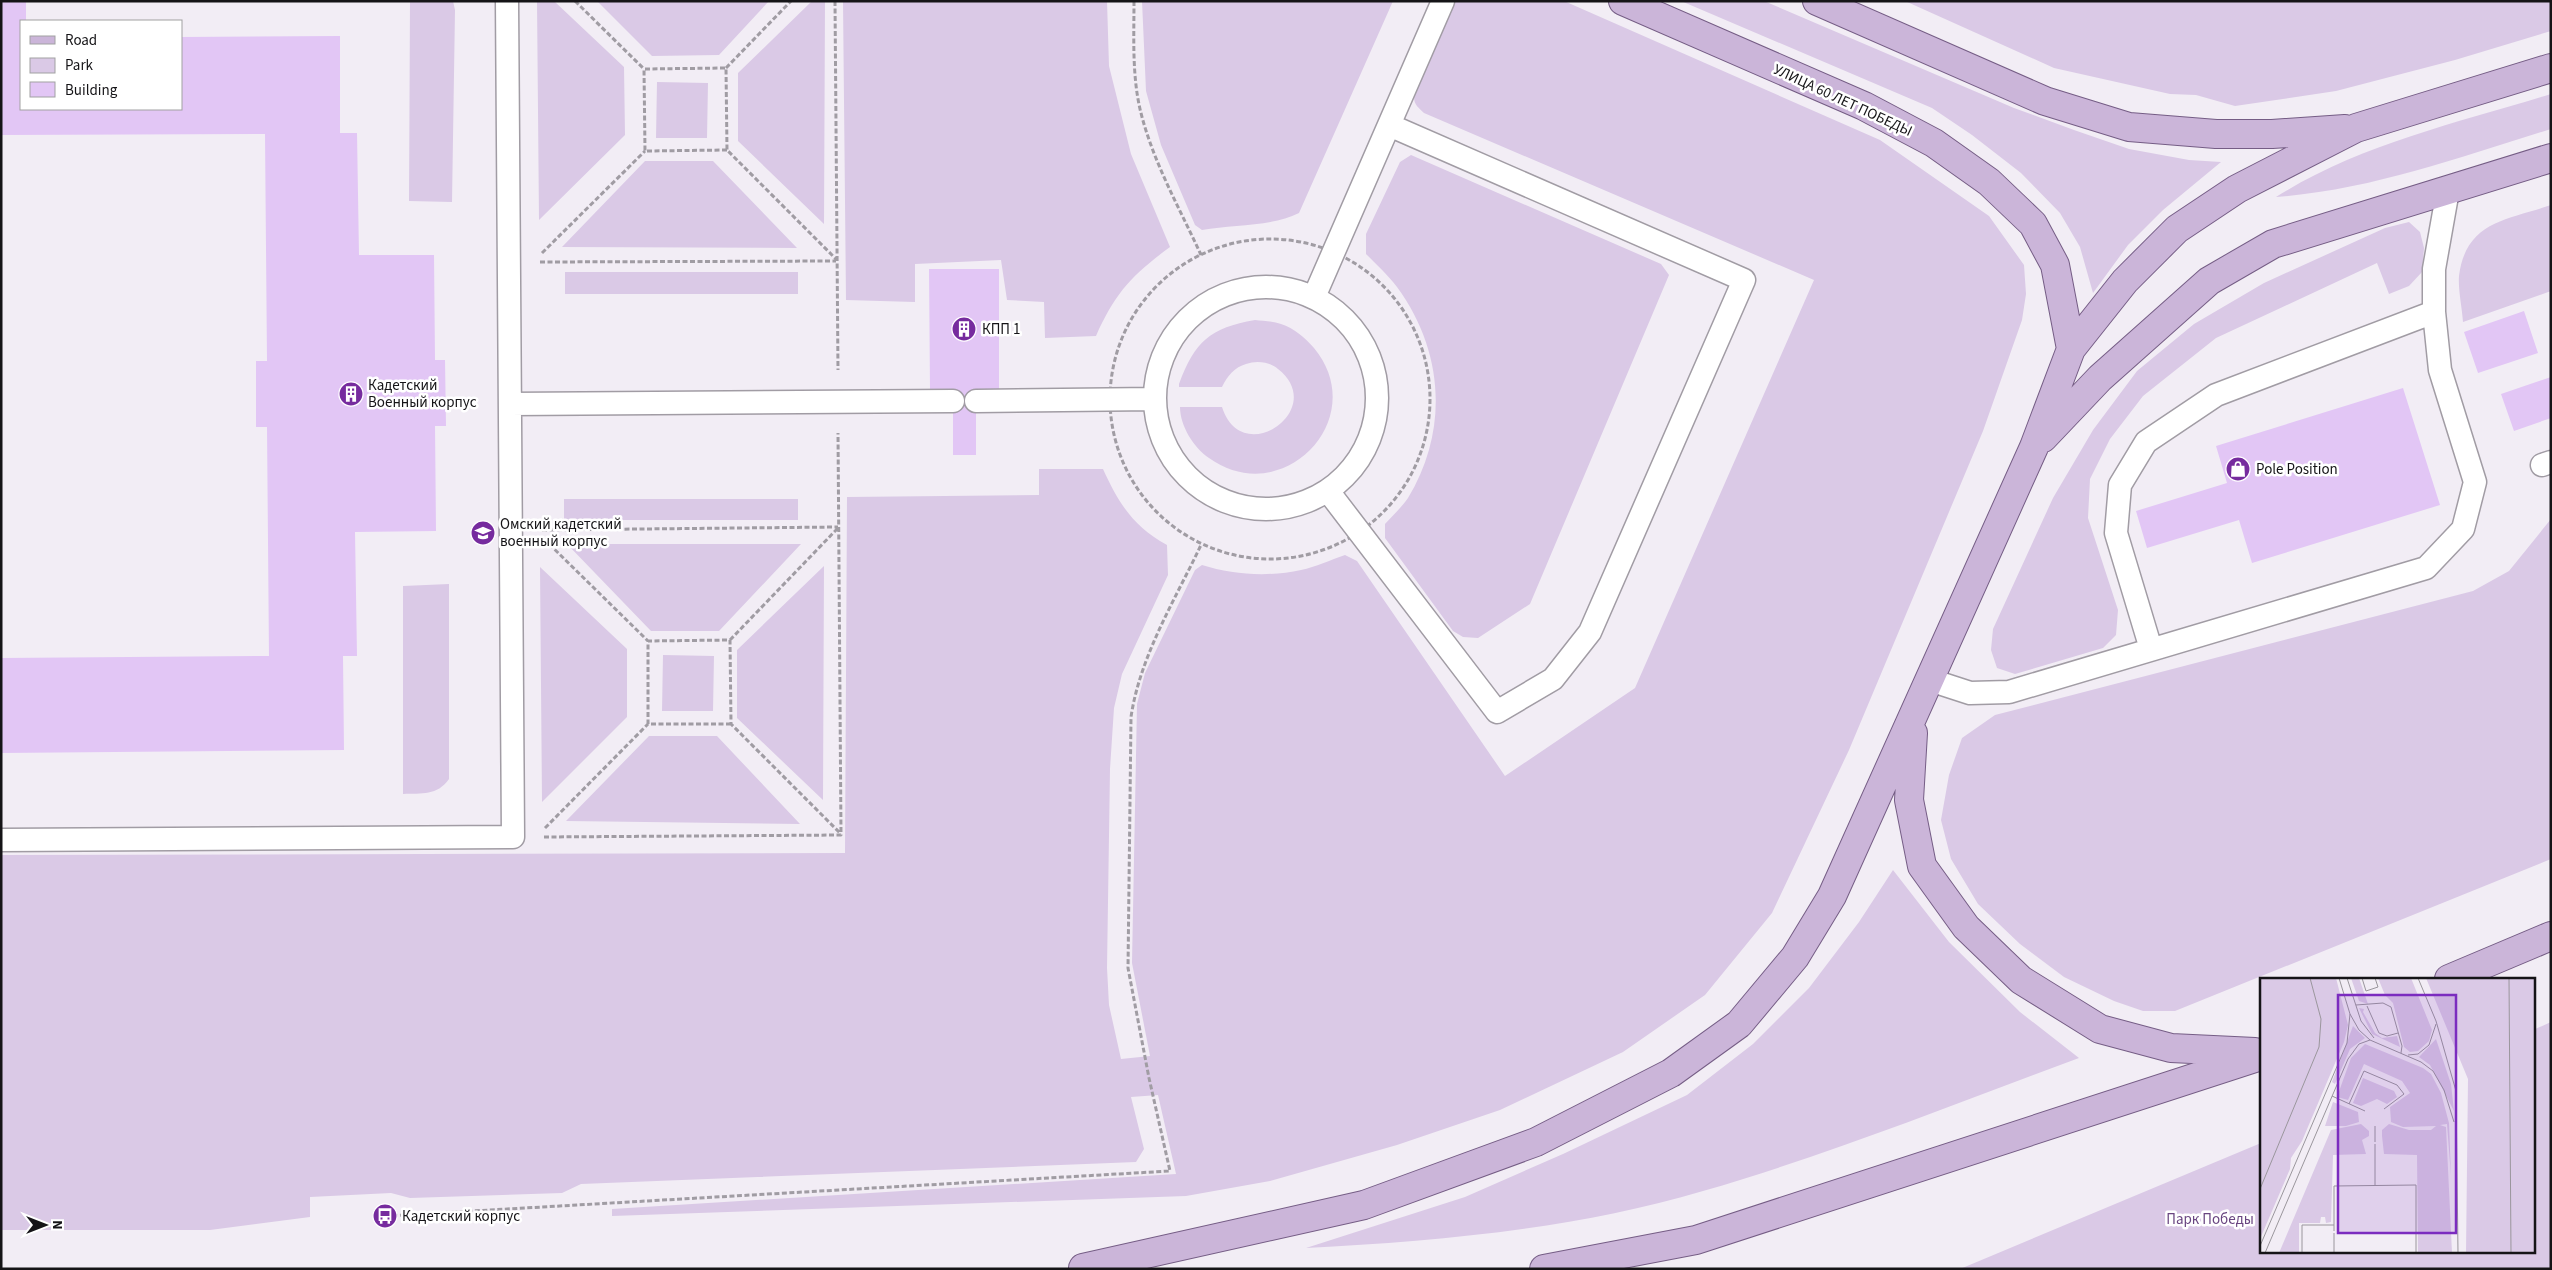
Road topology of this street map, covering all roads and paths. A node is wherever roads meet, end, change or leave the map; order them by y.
1 (507, 1) edge
2 (575, 1) edge
3 (791, 1) edge
4 (835, 1) edge
5 (1134, 1) edge
6 (1443, 1) edge
7 (1623, 1) edge
8 (1817, 1) edge
9 (644, 68) junction
10 (726, 68) junction
11 (2551, 68) edge
12 (1389, 125) junction
13 (2356, 128) junction
14 (727, 150) junction
15 (644, 151) junction
16 (2551, 158) edge
17 (2448, 190) junction
18 (1334, 252) junction
19 (1201, 255) junction
20 (837, 261) junction
21 (1314, 297) junction
22 (2434, 312) junction
23 (2071, 349) junction
24 (1109, 400) junction
25 (1154, 400) junction
26 (953, 401) dead end
27 (976, 401) dead end
28 (838, 402) junction
29 (510, 404) junction
30 (2034, 447) junction
31 (1328, 491) junction
32 (838, 527) junction
33 (1360, 532) junction
34 (1201, 545) junction
35 (730, 640) junction
36 (648, 641) junction
37 (2151, 649) junction
38 (1930, 680) junction
39 (1914, 716) junction
40 (648, 724) junction
41 (731, 724) junction
42 (841, 835) junction
43 (1, 840) edge
44 (2551, 936) edge
45 (2451, 978) edge
46 (2260, 1052) edge
47 (2260, 1056) edge
48 (385, 1216) dead end
49 (1083, 1268) edge
50 (1067, 1269) edge
51 (1094, 1269) edge
52 (1544, 1269) edge

1 - 29 lane
2 - 9 path
3 - 10 path
4 - 20 path
5 - 19 path
6 - 12 lane
7 - 23 main road, УЛИЦА 60 ЛЕТ ПОБЕДЫ
8 - 13 main road
9 - 10 path
9 - 15 path
10 - 14 path
11 - 13 main road
12 - 18 lane
12 - 33 lane
13 - 23 main road
14 - 15 path
14 - 20 path
15 - 20 path
16 - 17 main road
17 - 22 lane
17 - 30 main road
18 - 19 path
18 - 21 lane
18 - 33 path
19 - 24 path
20 - 28 path
21 - 25 lane
21 - 31 lane
22 - 37 lane
22 - 37 lane
23 - 30 main road
24 - 25 lane
24 - 27 lane
24 - 34 path
25 - 31 lane
26 - 28 lane
28 - 29 lane
28 - 32 path
29 - 43 lane
30 - 38 main road
31 - 33 lane
32 - 35 path
32 - 36 path
32 - 42 path
33 - 34 path
34 - 48 path
35 - 36 path
35 - 41 path
36 - 40 path
37 - 38 lane
38 - 39 main road
39 - 46 main road
39 - 49 main road
40 - 41 path
40 - 42 path
41 - 42 path
44 - 45 main road
47 - 52 main road
49 - 50 main road
49 - 51 main road

